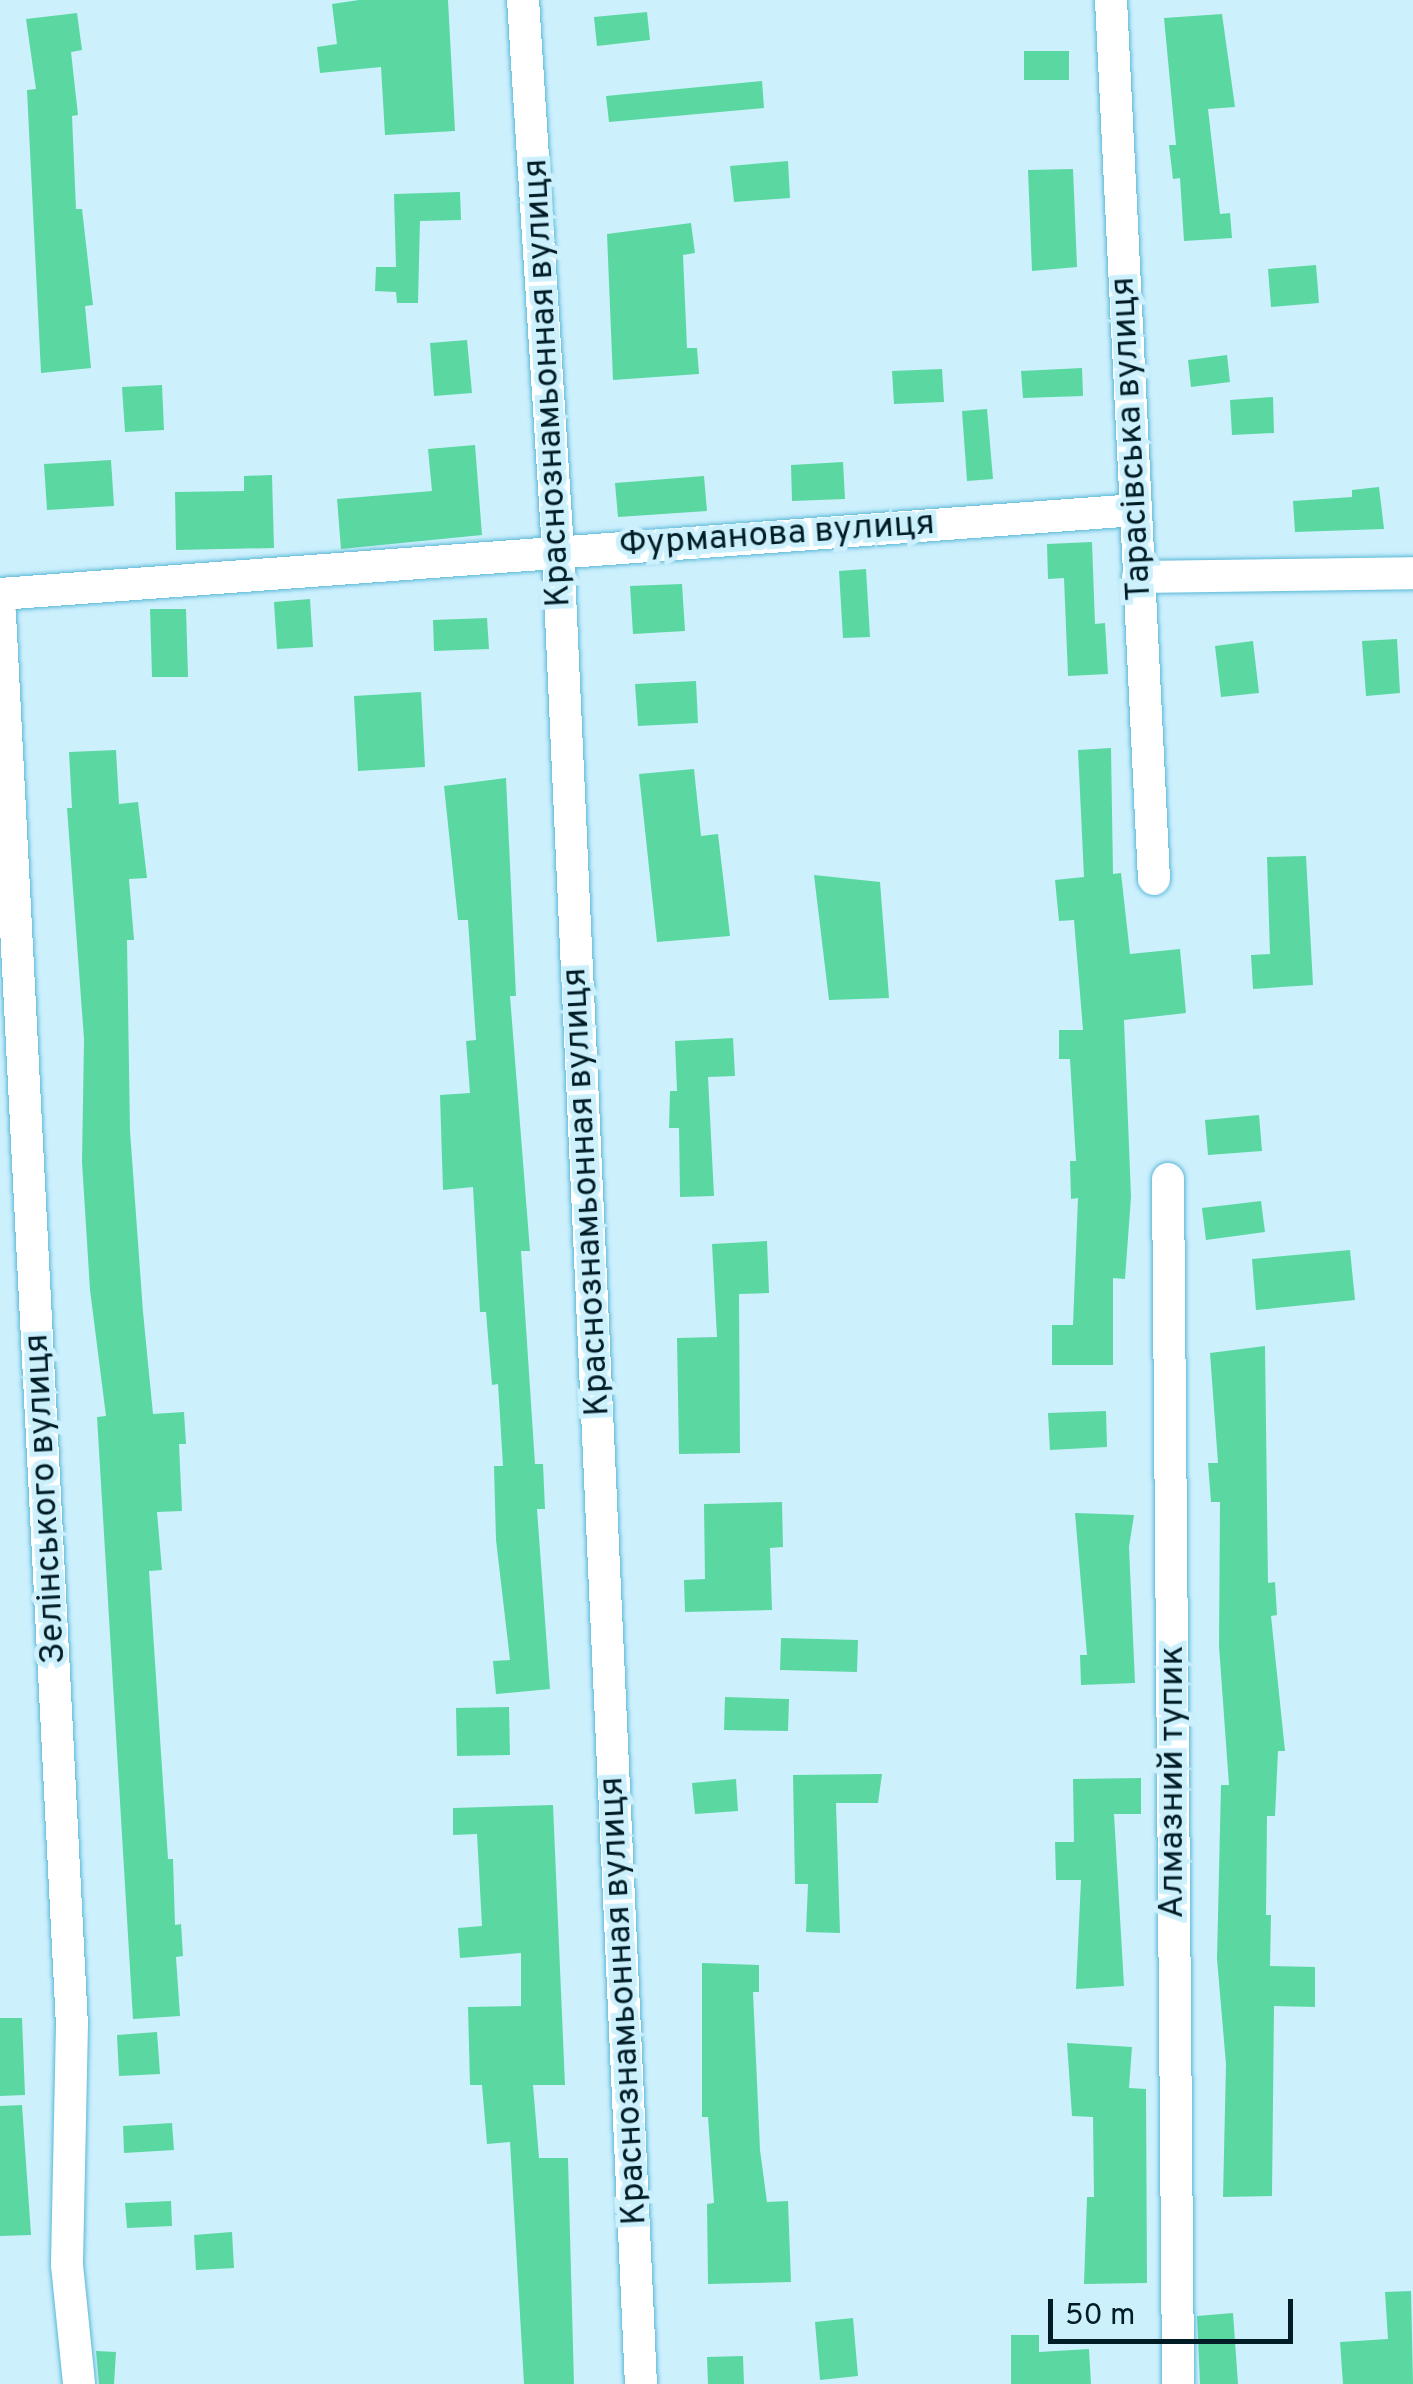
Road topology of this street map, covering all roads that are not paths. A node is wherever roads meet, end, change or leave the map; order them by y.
1 (523, 0) edge
2 (1112, 0) edge
3 (1135, 510) junction
4 (558, 550) junction
5 (1413, 573) edge
6 (1138, 577) junction
7 (0, 594) edge
8 (0, 614) edge
9 (1154, 878) dead end
10 (1168, 1179) dead end
11 (79, 2384) edge
12 (641, 2384) edge
13 (1178, 2384) edge

1 - 4 street, Краснознамьонная вулиця
2 - 3 street, Тарасівська вулиця
3 - 4 street, Фурманова вулиця
3 - 6 street, Тарасівська вулиця
4 - 7 street, Фурманова вулиця
4 - 12 street, Краснознамьонная вулиця
5 - 6 street
6 - 9 street, Тарасівська вулиця
8 - 11 street, Зелінського вулиця
10 - 13 street, Алмазний тупик

